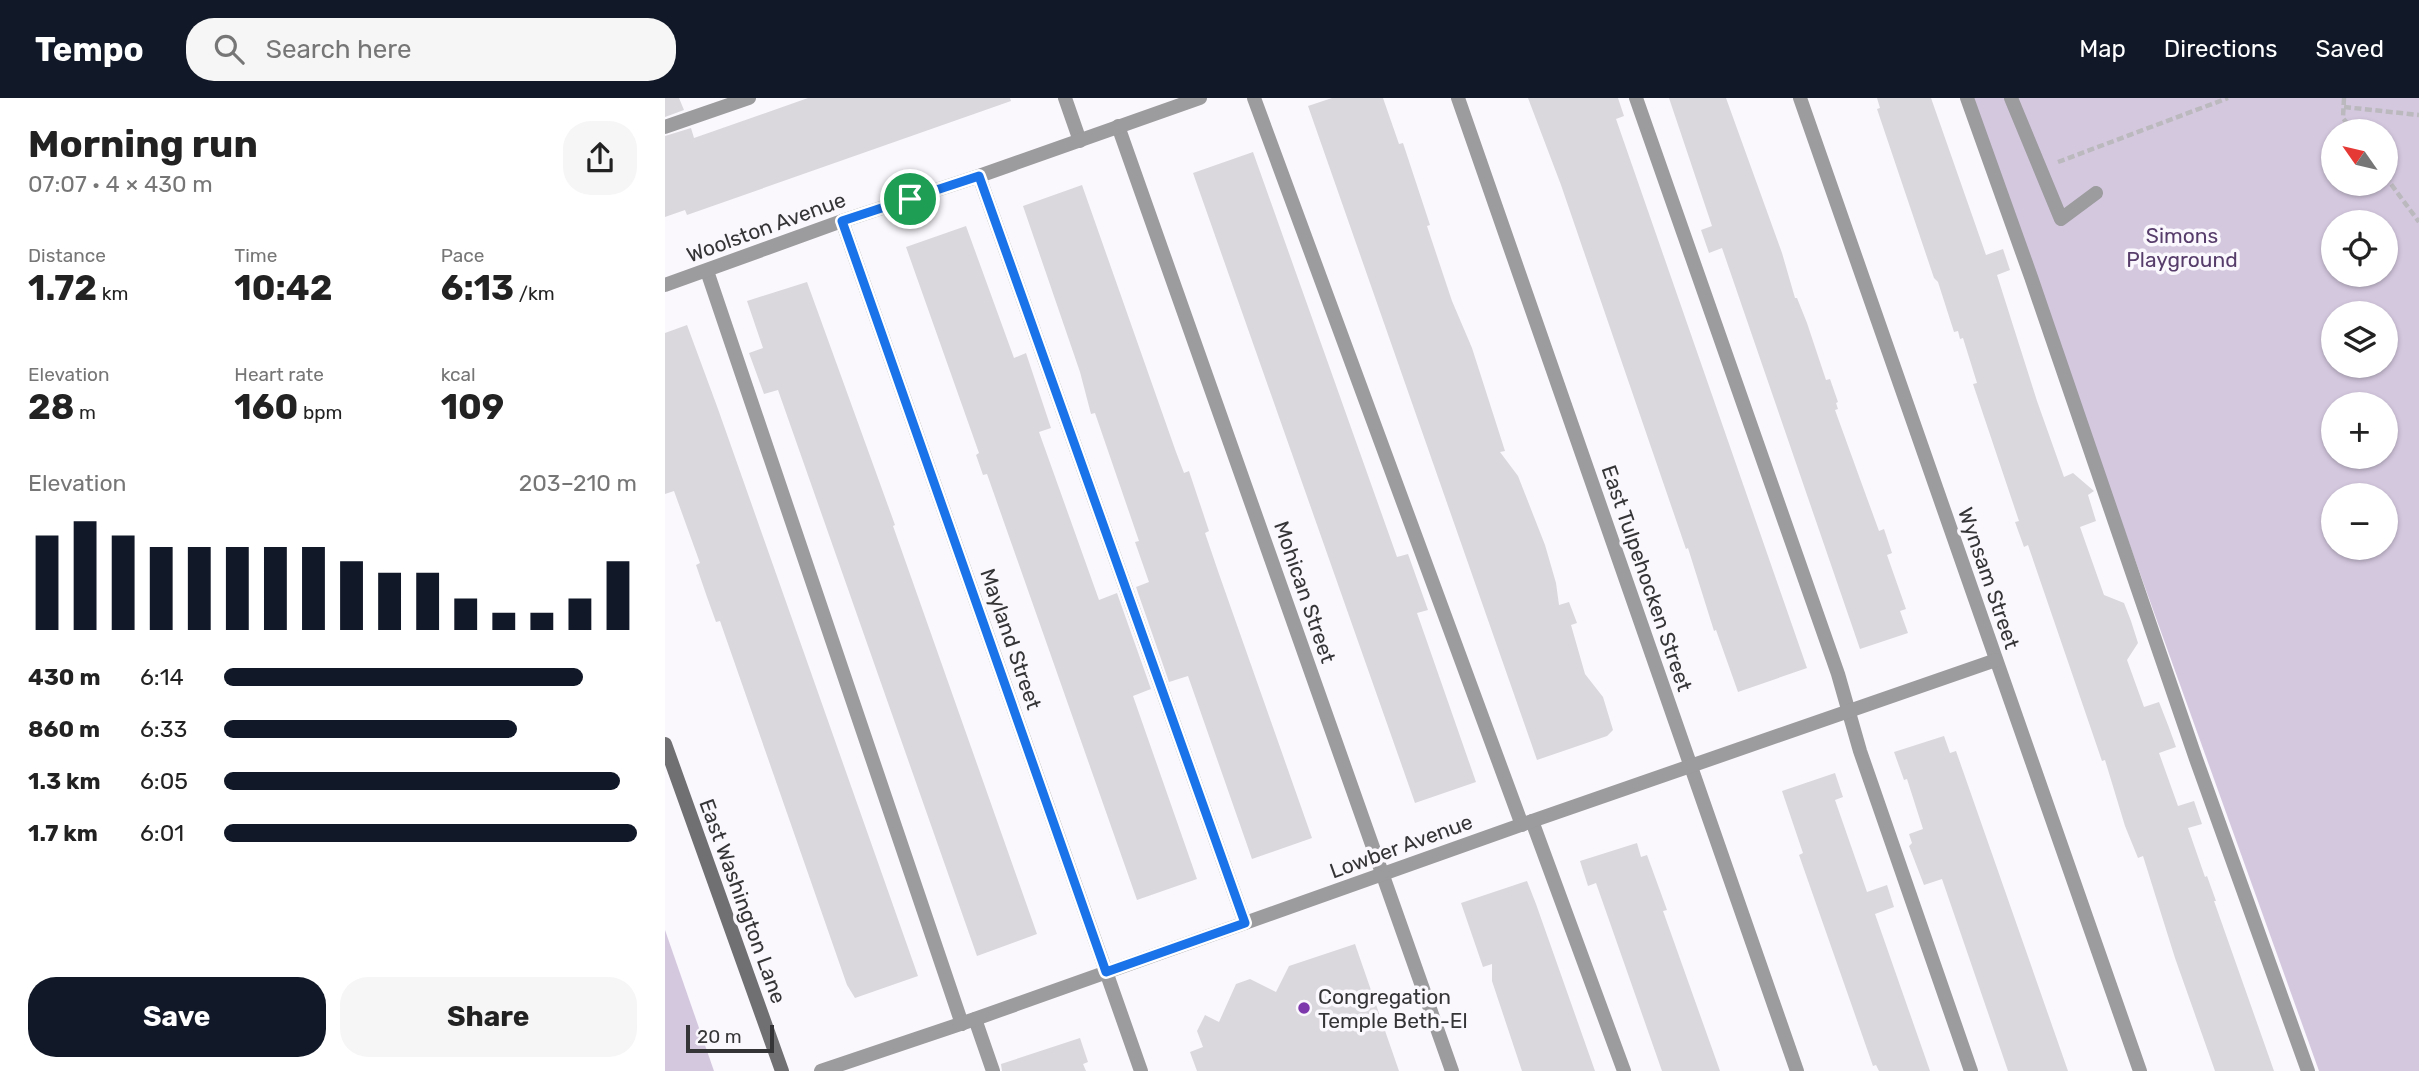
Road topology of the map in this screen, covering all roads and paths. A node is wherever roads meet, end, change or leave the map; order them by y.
1 (748, 98) edge
2 (1065, 98) edge
3 (1200, 98) edge
4 (1254, 98) edge
5 (1458, 98) edge
6 (1636, 98) edge
7 (1800, 98) edge
8 (1967, 98) edge
9 (2011, 98) edge
10 (2228, 98) edge
11 (2344, 98) edge
12 (2344, 107) junction
13 (2419, 115) edge
14 (2344, 119) edge
15 (665, 127) edge
16 (1118, 127) junction
17 (1080, 141) junction
18 (2041, 169) junction
19 (979, 176) junction
20 (2096, 193) dead end
21 (2398, 194) edge
22 (842, 221) junction
23 (2419, 222) edge
24 (707, 271) junction
25 (665, 285) edge
26 (1996, 660) junction
27 (1849, 712) junction
28 (665, 744) edge
29 (1691, 767) junction
30 (1527, 823) junction
31 (1382, 875) junction
32 (1245, 923) junction
33 (1106, 972) junction
34 (969, 1022) junction
35 (782, 1071) edge
36 (821, 1071) edge
37 (993, 1071) edge
38 (1142, 1071) edge
39 (1452, 1071) edge
40 (1624, 1071) edge
41 (1797, 1071) edge
42 (1971, 1071) edge
43 (2140, 1071) edge
44 (2308, 1071) edge

1 - 15 street
2 - 17 street
3 - 16 street, Woolston Avenue
4 - 30 street
5 - 29 street, East Tulpehocken Street
6 - 27 street
7 - 26 street, Wynsam Street
8 - 44 street
9 - 18 street
10 - 18 path
11 - 12 path
12 - 13 path
12 - 14 path
16 - 17 street, Woolston Avenue
16 - 31 street, Mohican Street
17 - 19 street, Woolston Avenue
18 - 20 street
19 - 22 street, Woolston Avenue
19 - 32 street
21 - 23 path
22 - 24 street, Woolston Avenue
22 - 33 street, Mayland Street
24 - 25 street, Woolston Avenue
24 - 34 street
26 - 27 street, Lowber Avenue
26 - 43 street, Wynsam Street
27 - 29 street, Lowber Avenue
27 - 42 street
28 - 35 main road, East Washington Lane
29 - 30 street, Lowber Avenue
29 - 41 street, East Tulpehocken Street
30 - 31 street, Lowber Avenue
30 - 40 street
31 - 32 street, Lowber Avenue
31 - 39 street, Mohican Street
32 - 33 street, Lowber Avenue
33 - 34 street, Lowber Avenue
33 - 38 street, Mayland Street
34 - 36 street, Lowber Avenue
34 - 37 street

